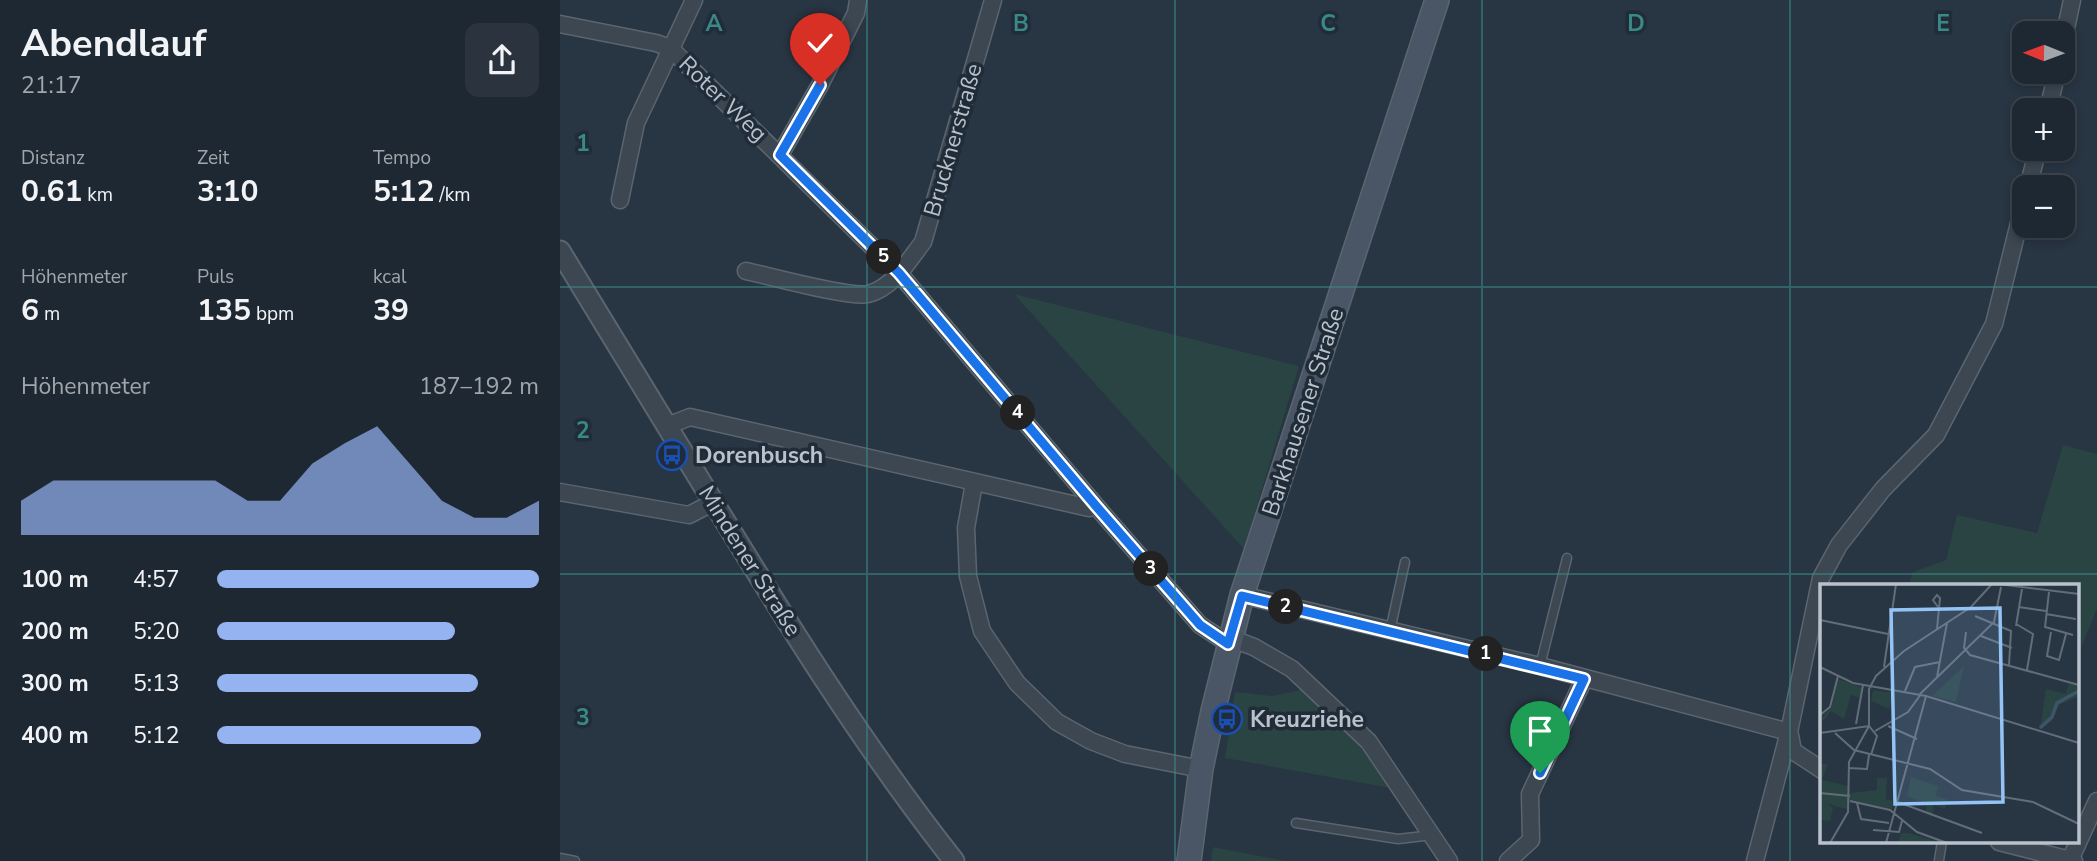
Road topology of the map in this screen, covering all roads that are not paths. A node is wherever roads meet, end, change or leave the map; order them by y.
1 (694, 0) edge
2 (858, 0) edge
3 (993, 0) edge
4 (1437, 0) edge
5 (2072, 0) edge
6 (2068, 21) edge
7 (560, 24) edge
8 (670, 48) junction
9 (780, 155) junction
10 (620, 200) dead end
11 (2015, 238) edge
12 (560, 251) edge
13 (746, 271) dead end
14 (899, 273) junction
15 (667, 426) junction
16 (974, 483) junction
17 (560, 492) edge
18 (714, 502) junction
19 (1096, 506) junction
20 (1567, 558) dead end
21 (1405, 562) dead end
22 (1242, 596) junction
23 (1390, 631) junction
24 (1229, 641) junction
25 (1540, 666) junction
26 (1584, 679) junction
27 (1789, 732) junction
28 (1820, 768) edge
29 (1201, 769) junction
30 (2097, 801) edge
31 (1296, 823) dead end
32 (1433, 835) junction
33 (2080, 842) edge
34 (2007, 844) edge
35 (2079, 844) edge
36 (560, 858) edge
37 (575, 861) edge
38 (954, 861) edge
39 (1189, 861) edge
40 (1449, 861) edge
41 (1508, 861) edge
42 (1755, 861) edge
43 (2072, 861) edge

1 - 8 street
2 - 9 street
3 - 14 street, Brucknerstraße
4 - 22 main road, Barkhausener Straße
5 - 6 street
7 - 8 street, Roter Weg
8 - 9 street, Roter Weg
8 - 10 street, Roter Weg
9 - 14 street, Roter Weg
11 - 27 street
12 - 15 street, Mindener Straße
13 - 14 street, Brucknerstraße
14 - 19 street, Roter Weg
15 - 16 street
15 - 18 street, Mindener Straße
16 - 19 street
16 - 29 street
17 - 18 street
18 - 38 street, Mindener Straße
19 - 24 street, Roter Weg
20 - 25 lane
21 - 23 lane
22 - 23 street
22 - 24 main road, Barkhausener Straße
23 - 25 street
24 - 29 main road, Barkhausener Straße
24 - 32 street, Roter Weg
25 - 26 street
26 - 27 street
26 - 41 street
27 - 28 street
27 - 42 street
29 - 39 main road, Barkhausener Straße
30 - 33 street
31 - 32 lane
32 - 40 street, Roter Weg
34 - 43 street
35 - 43 street
36 - 37 lane

